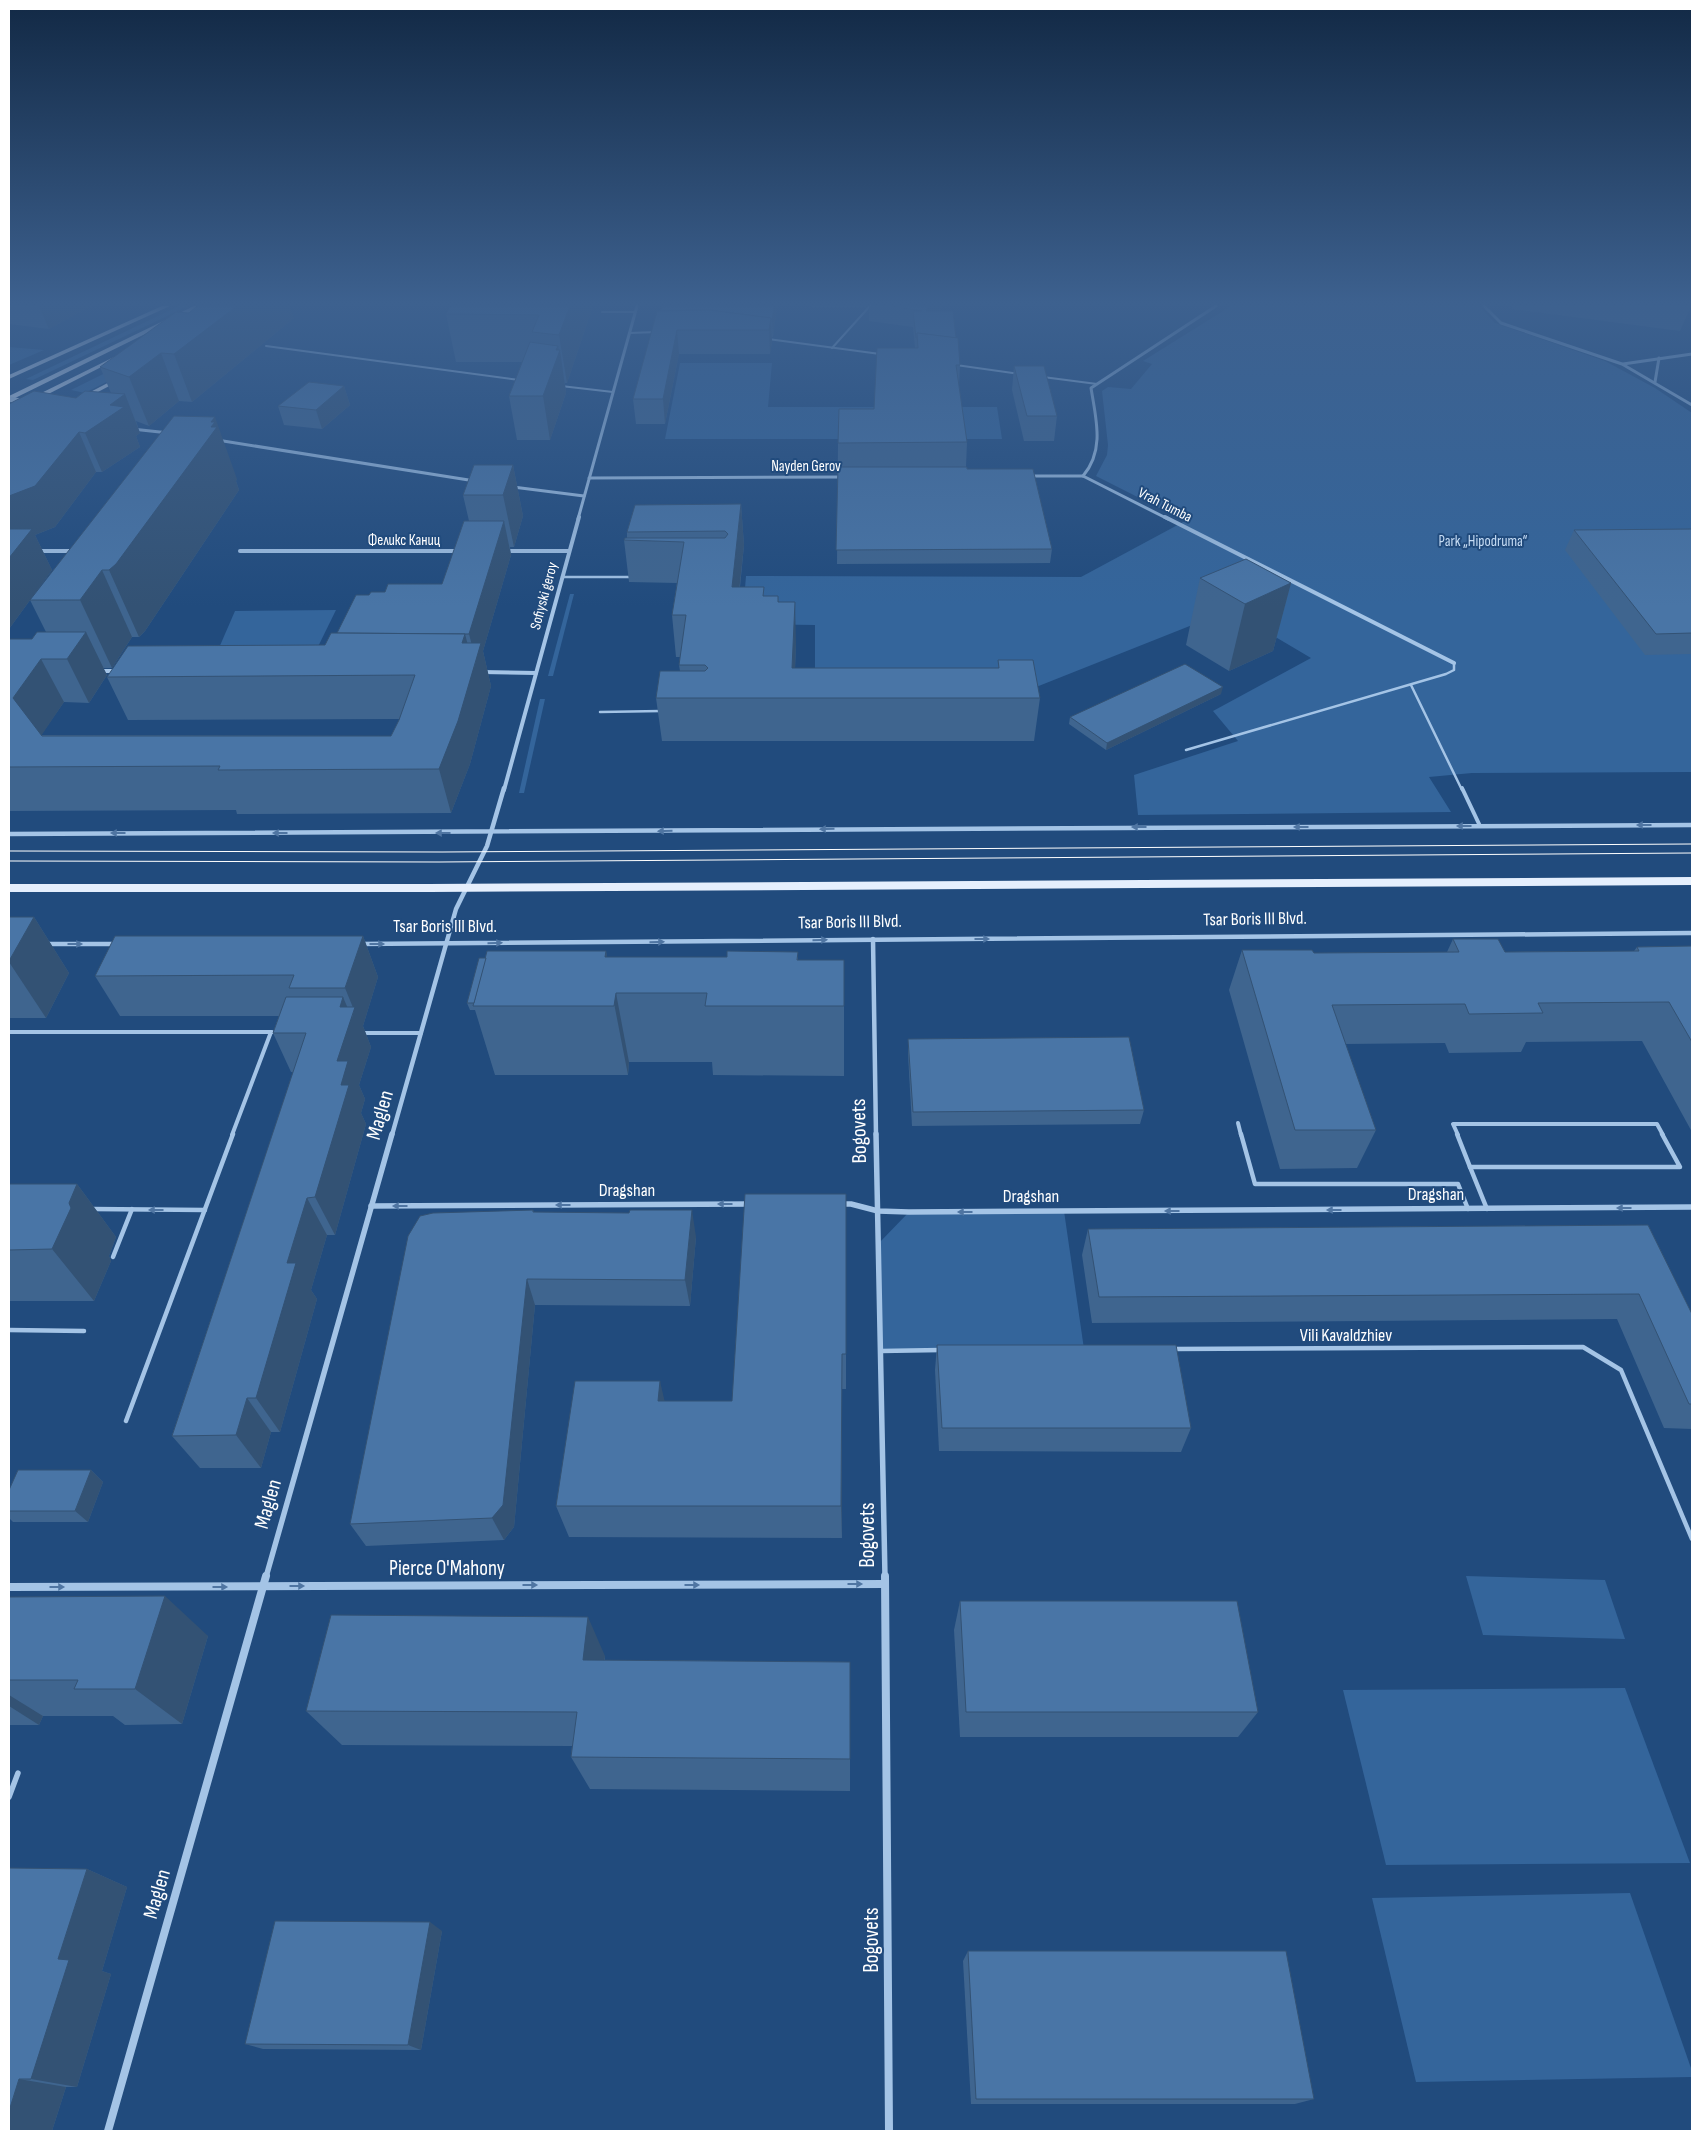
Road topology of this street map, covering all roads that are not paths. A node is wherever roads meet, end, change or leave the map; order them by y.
1 (21, 406) edge
2 (609, 406) edge
3 (1094, 406) edge
4 (9, 412) edge
5 (135, 423) edge
6 (129, 429) edge
7 (149, 430) junction
8 (176, 434) edge
9 (214, 439) dead end
10 (1026, 476) edge
11 (1083, 476) junction
12 (851, 477) edge
13 (589, 478) junction
14 (476, 481) edge
15 (505, 486) edge
16 (584, 496) junction
17 (29, 551) edge
18 (75, 551) edge
19 (240, 551) dead end
20 (464, 551) edge
21 (504, 551) edge
22 (569, 551) junction
23 (634, 577) edge
24 (562, 578) junction
25 (1454, 662) joint
26 (89, 671) dead end
27 (127, 671) edge
28 (478, 672) edge
29 (536, 673) junction
30 (1411, 685) junction
31 (669, 711) edge
32 (600, 712) dead end
33 (1186, 750) dead end
34 (1692, 825) edge
35 (1480, 826) junction
36 (492, 833) junction
37 (9, 834) edge
38 (1692, 881) edge
39 (9, 888) edge
40 (465, 888) junction
41 (1692, 933) edge
42 (873, 940) junction
43 (39, 944) dead end
44 (128, 944) edge
45 (348, 944) edge
46 (446, 944) junction
47 (9, 1032) edge
48 (271, 1032) junction
49 (281, 1032) edge
50 (356, 1033) dead end
51 (422, 1033) junction
52 (1238, 1123) dead end
53 (1470, 1167) junction
54 (762, 1204) edge
55 (831, 1204) edge
56 (371, 1206) junction
57 (1692, 1207) edge
58 (85, 1209) dead end
59 (132, 1209) junction
60 (1468, 1209) junction
61 (1487, 1209) junction
62 (205, 1210) junction
63 (878, 1211) junction
64 (113, 1257) dead end
65 (9, 1330) edge
66 (84, 1330) dead end
67 (1169, 1349) edge
68 (949, 1350) edge
69 (881, 1351) junction
70 (126, 1421) dead end
71 (1692, 1538) edge
72 (885, 1584) junction
73 (262, 1586) junction
74 (9, 1587) edge
75 (18, 1773) dead end
76 (9, 1797) edge
77 (108, 2131) edge
78 (889, 2131) edge

1 - 4 main road
2 - 13 street, Sofiyski geroy
3 - 11 street
5 - 7 street
6 - 7 street
7 - 8 street
9 - 14 street
10 - 11 street
11 - 25 street, Vrah Tumba
12 - 13 street, Nayden Gerov
13 - 16 street, Sofiyski geroy
15 - 16 street
16 - 22 street, Sofiyski geroy
17 - 18 street
19 - 20 street, Феликс Каниц
21 - 22 street
22 - 24 street, Sofiyski geroy
23 - 24 lane
24 - 29 street, Sofiyski geroy
25 - 30 lane
26 - 27 street
28 - 29 street
29 - 36 street, Sofiyski geroy
30 - 33 lane
30 - 35 lane
31 - 32 lane
34 -> 35 street
35 -> 36 street
36 -> 37 street
36 - 40 street, Sofiyski geroy
38 - 40 main road, Tsar Boris III Blvd.
39 - 40 main road, Tsar Boris III Blvd.
40 - 46 street, Maglen
42 -> 41 street, Tsar Boris III Blvd.
46 -> 42 street, Tsar Boris III Blvd.
42 - 63 street, Bogovets
43 -> 44 street
45 -> 46 street, Tsar Boris III Blvd.
46 - 51 street, Maglen
47 - 48 lane
48 - 49 lane
48 - 62 lane
50 - 51 lane
51 - 56 street, Maglen
52 - 60 lane
53 - 53 lane
53 - 61 lane
54 -> 56 street, Dragshan
55 - 63 street, Dragshan
56 - 73 street, Maglen
57 -> 61 street, Dragshan
58 - 59 lane
62 -> 59 lane
59 - 64 lane
60 - 61 street, Dragshan
60 -> 63 street, Dragshan
62 - 70 lane
63 - 69 street, Bogovets
65 - 66 lane
67 - 71 lane, Vili Kavaldzhiev
68 - 69 lane
69 - 72 street, Bogovets
73 -> 72 street, Pierce O'Mahony
72 - 78 street, Bogovets
74 -> 73 street, Pierce O'Mahony
73 - 77 street, Maglen
75 - 76 lane

